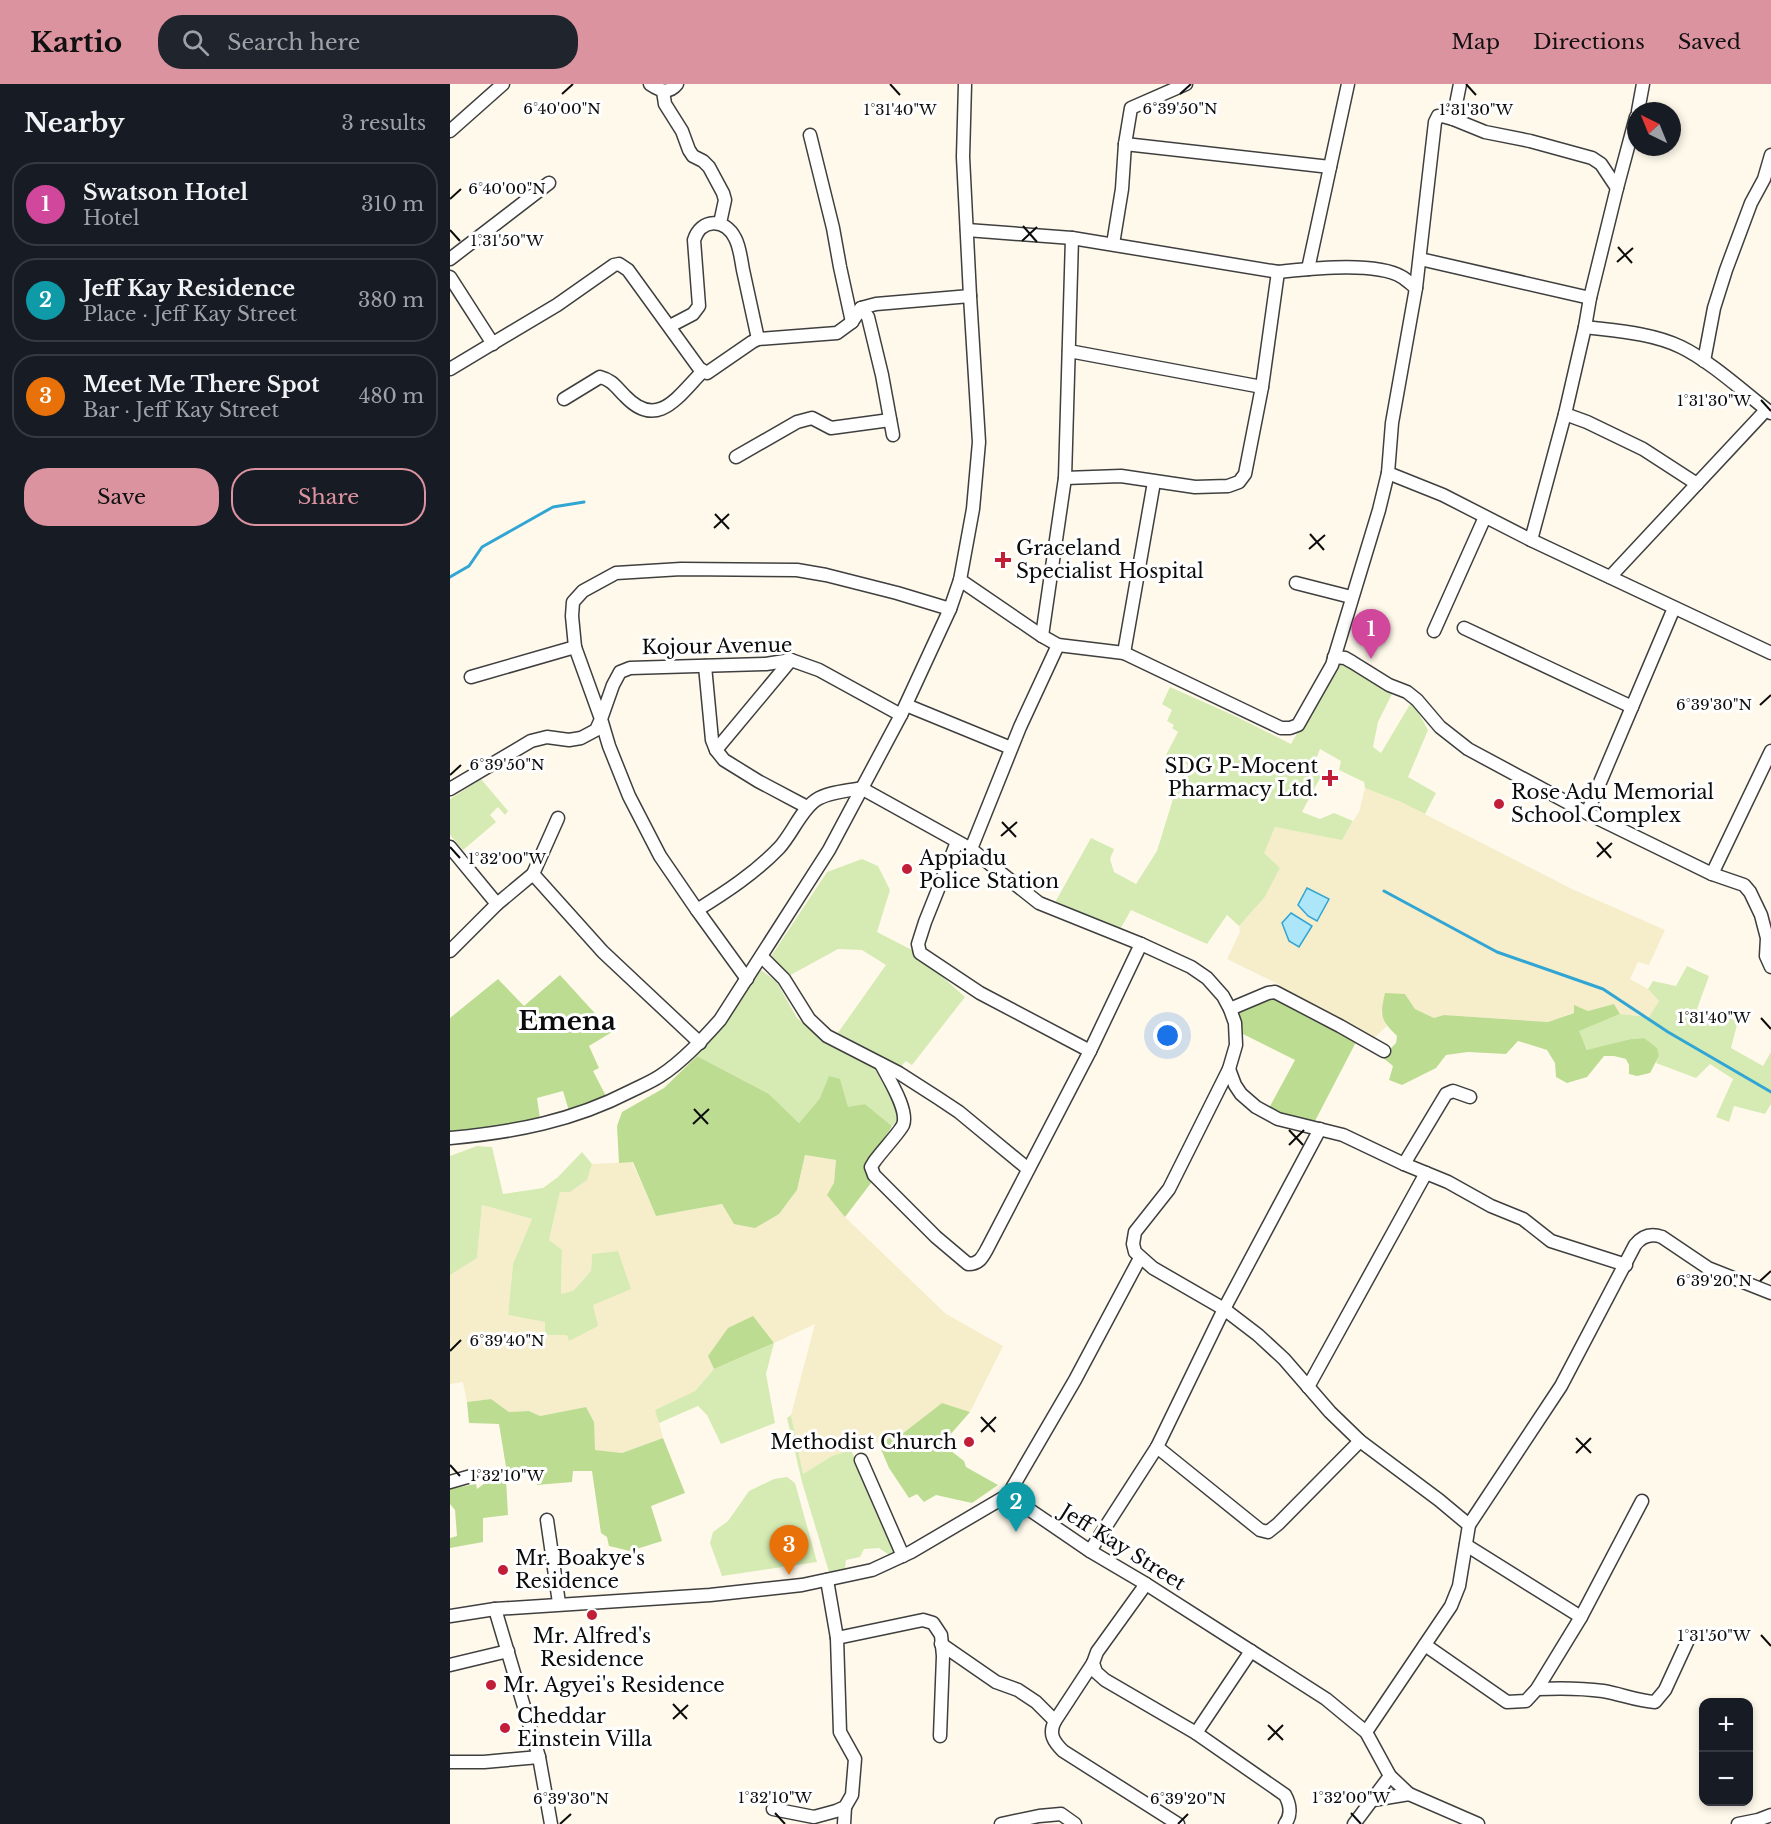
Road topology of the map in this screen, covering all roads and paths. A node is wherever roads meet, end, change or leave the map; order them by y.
1 (503, 84) edge
2 (650, 84) edge
3 (678, 84) edge
4 (965, 84) edge
5 (1186, 84) edge
6 (1348, 84) edge
7 (1460, 84) edge
8 (1643, 84) edge
9 (663, 91) junction
10 (1640, 102) edge
11 (1453, 119) junction
12 (450, 130) edge
13 (810, 135) dead end
14 (1125, 144) junction
15 (1627, 151) edge
16 (1771, 155) edge
17 (1330, 167) junction
18 (549, 183) dead end
19 (1617, 188) junction
20 (720, 223) junction
21 (967, 230) junction
22 (1072, 238) junction
23 (1113, 244) junction
24 (450, 259) edge
25 (1420, 259) junction
26 (1308, 269) junction
27 (1278, 272) junction
28 (450, 277) edge
29 (1416, 288) junction
30 (970, 296) junction
31 (1590, 298) junction
32 (861, 308) junction
33 (852, 322) junction
34 (670, 326) junction
35 (1585, 327) junction
36 (758, 339) junction
37 (493, 344) junction
38 (1069, 351) junction
39 (1704, 362) junction
40 (450, 369) edge
41 (703, 371) junction
42 (1262, 387) junction
43 (564, 399) dead end
44 (1769, 412) edge
45 (1565, 414) junction
46 (890, 420) junction
47 (893, 435) dead end
48 (736, 457) dead end
49 (1388, 472) junction
50 (1065, 478) junction
51 (1154, 482) junction
52 (1698, 484) junction
53 (1485, 517) junction
54 (1531, 540) junction
55 (1610, 577) junction
56 (960, 580) junction
57 (1296, 583) dead end
58 (1352, 597) junction
59 (1674, 608) junction
60 (950, 609) junction
61 (1464, 628) dead end
62 (1434, 631) dead end
63 (1042, 636) junction
64 (1058, 645) junction
65 (575, 647) junction
66 (1124, 653) junction
67 (1771, 653) edge
68 (1335, 657) junction
69 (791, 660) junction
70 (705, 666) junction
71 (471, 677) dead end
72 (1632, 707) junction
73 (904, 710) junction
74 (601, 719) junction
75 (1011, 748) junction
76 (716, 750) junction
77 (1771, 751) edge
78 (450, 789) edge
79 (861, 789) junction
80 (807, 807) junction
81 (1587, 813) junction
82 (558, 818) dead end
83 (957, 842) junction
84 (450, 847) edge
85 (971, 849) junction
86 (533, 874) junction
87 (1712, 874) junction
88 (497, 904) junction
89 (697, 910) junction
90 (1141, 944) junction
91 (450, 951) edge
92 (762, 957) junction
93 (1771, 967) edge
94 (747, 979) junction
95 (1230, 1009) junction
96 (700, 1043) junction
97 (1090, 1051) junction
98 (1384, 1051) dead end
99 (881, 1064) junction
100 (1229, 1069) junction
101 (1470, 1097) dead end
102 (1320, 1129) junction
103 (450, 1138) edge
104 (1404, 1164) junction
105 (1028, 1169) junction
106 (1426, 1173) junction
107 (1140, 1258) junction
108 (1626, 1265) junction
109 (1771, 1293) edge
110 (1224, 1309) junction
111 (1308, 1387) junction
112 (1360, 1442) junction
113 (1157, 1447) junction
114 (861, 1460) dead end
115 (471, 1476) dead end
116 (450, 1482) edge
117 (1008, 1495) junction
118 (1642, 1501) dead end
119 (547, 1520) dead end
120 (1469, 1525) junction
121 (1466, 1545) junction
122 (1090, 1551) junction
123 (903, 1556) junction
124 (827, 1580) junction
125 (1146, 1584) junction
126 (559, 1604) junction
127 (495, 1609) junction
128 (450, 1616) edge
129 (1581, 1617) junction
130 (837, 1638) junction
131 (1688, 1640) dead end
132 (941, 1644) junction
133 (1425, 1645) junction
134 (508, 1651) junction
135 (1251, 1651) junction
136 (1093, 1663) junction
137 (450, 1665) edge
138 (1537, 1689) junction
139 (1055, 1721) junction
140 (1366, 1732) junction
141 (1196, 1733) junction
142 (940, 1736) dead end
143 (539, 1757) junction
144 (450, 1762) edge
145 (1390, 1776) junction
146 (1409, 1794) junction
147 (1373, 1800) junction
148 (845, 1807) junction
149 (773, 1809) dead end
150 (1771, 1815) edge
151 (1758, 1822) edge
152 (551, 1824) edge
153 (844, 1824) edge
154 (1001, 1824) edge
155 (1075, 1824) edge
156 (1178, 1824) edge
157 (1285, 1824) edge
158 (1354, 1824) edge
159 (1478, 1824) edge
160 (1738, 1824) edge

1 - 12 street
2 - 9 street
3 - 9 street
4 - 21 street
5 - 14 street
6 - 17 street
7 - 11 street
8 - 10 street
9 - 20 street
11 - 19 street
11 - 25 street
13 - 33 street
14 - 17 street
14 - 23 street
15 - 19 street
16 - 39 street
17 - 26 street
18 - 24 street
19 - 31 street
20 - 34 street
20 - 36 street
21 - 22 street
21 - 30 street
22 - 23 street
22 - 38 street
23 - 27 street
25 - 29 street
25 - 31 street
26 - 27 street
26 - 29 street
27 - 42 street
28 - 37 street
29 - 49 street
30 - 32 street
30 - 56 street
31 - 35 street
32 - 33 street
32 - 46 street
33 - 36 street
34 - 37 street
34 - 41 street
35 - 39 street
35 - 45 street
36 - 41 street
37 - 40 street
38 - 42 street
38 - 50 street
39 - 44 street
41 - 43 street
42 - 51 street
44 - 52 street
45 - 52 street
45 - 54 street
46 - 47 street
46 - 48 street
49 - 53 street
49 - 58 street
50 - 51 street
50 - 63 street
51 - 66 street
52 - 55 street
53 - 54 street
53 - 62 street
54 - 55 street
55 - 59 street
56 - 60 street
56 - 63 street
57 - 58 street
58 - 68 street
59 - 67 street
59 - 72 street
60 - 65 street
60 - 73 street
61 - 72 street
63 - 64 street
64 - 66 street
64 - 75 street
65 - 71 street
65 - 74 street
66 - 68 street
68 - 81 street
69 - 70 street, Kojour Avenue
69 - 73 street, Kojour Avenue
69 - 76 street
70 - 74 street, Kojour Avenue
70 - 76 street
72 - 81 street
73 - 75 street, Kojour Avenue
73 - 79 street
74 - 78 street
74 - 89 street
75 - 85 street
76 - 80 street
77 - 87 street
79 - 80 street
79 - 83 street
79 - 92 street
80 - 89 street
81 - 87 street
82 - 86 street
83 - 85 street
83 - 97 street
84 - 88 street
85 - 90 street
86 - 88 street
86 - 96 street
87 - 93 street
88 - 91 street
89 - 94 street
90 - 95 street
90 - 97 street
92 - 94 street
92 - 99 street
94 - 96 street
95 - 98 street
95 - 100 street
96 - 103 street
97 - 105 street
99 - 105 street
99 - 105 street
100 - 102 street
100 - 107 street
101 - 104 street
102 - 104 street
102 - 110 street
104 - 106 street
106 - 108 street
106 - 111 street
107 - 110 street
107 - 117 street
108 - 109 street
108 - 120 street
110 - 111 street
110 - 113 street
111 - 112 street
112 - 113 street
112 - 120 street
113 - 122 street
114 - 123 street
115 - 116 street
117 - 122 street, Jeff Kay Street
117 - 123 street
118 - 129 street
119 - 126 street
120 - 121 street
121 - 129 street
121 - 133 street
122 - 125 street, Jeff Kay Street
123 - 124 street
124 - 126 street
124 - 130 street
125 - 135 street, Jeff Kay Street
125 - 136 street
126 - 127 street
127 - 128 street
127 - 134 street
129 - 138 street
130 - 132 street
130 - 148 street
131 - 138 street
132 - 139 street
132 - 142 street
133 - 138 street
133 - 140 street
134 - 137 street
134 - 143 street
135 - 140 street, Jeff Kay Street
135 - 141 street
136 - 139 street
136 - 141 street
139 - 156 street
140 - 145 street, Jeff Kay Street
141 - 157 street
143 - 144 street
143 - 152 street
145 - 146 street, Jeff Kay Street
145 - 147 street
146 - 147 street
146 - 159 street
147 - 158 street
148 - 149 street
148 - 153 street
150 - 151 street
151 - 160 street
154 - 155 street

